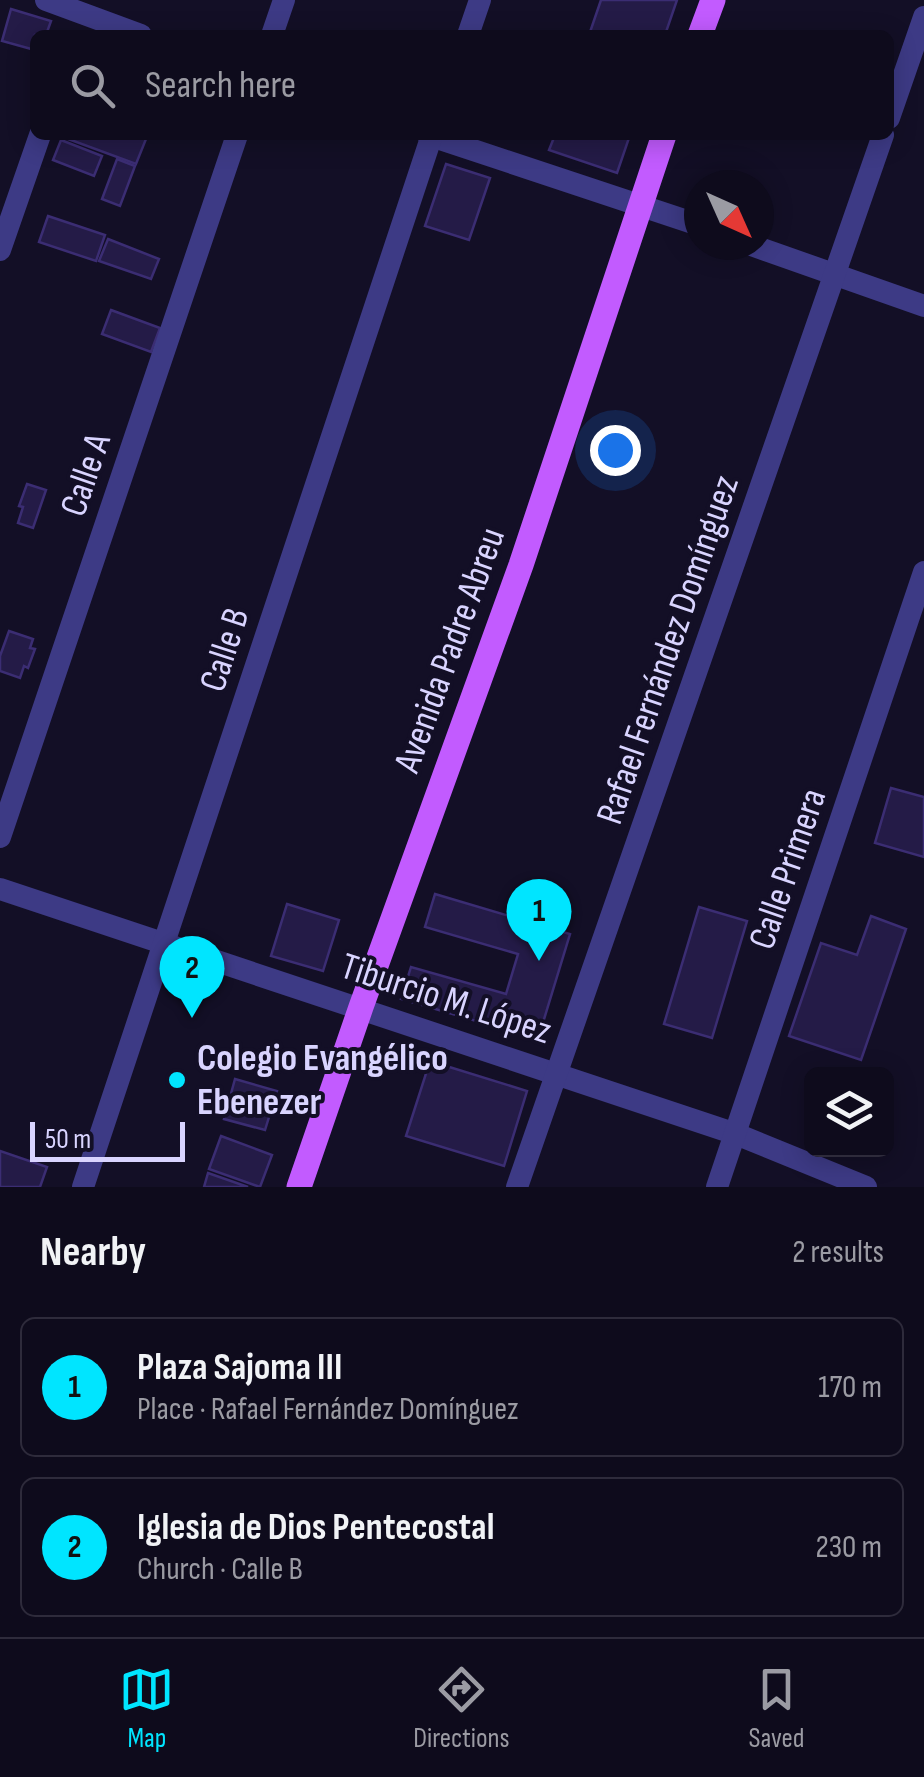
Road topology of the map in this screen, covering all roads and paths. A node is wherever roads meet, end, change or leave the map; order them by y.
1 (46, 0) edge
2 (284, 0) edge
3 (480, 0) edge
4 (713, 0) edge
5 (81, 16) edge
6 (924, 18) edge
7 (125, 30) edge
8 (274, 30) edge
9 (470, 30) edge
10 (702, 30) edge
11 (894, 104) edge
12 (38, 140) edge
13 (236, 140) edge
14 (429, 140) edge
15 (446, 140) edge
16 (662, 140) edge
17 (881, 140) edge
18 (639, 203) junction
19 (684, 220) edge
20 (0, 250) edge
21 (774, 253) edge
22 (834, 276) junction
23 (924, 306) edge
24 (924, 572) edge
25 (0, 837) edge
26 (0, 889) edge
27 (164, 946) junction
28 (361, 1007) junction
29 (556, 1072) junction
30 (736, 1134) junction
31 (83, 1187) edge
32 (299, 1187) edge
33 (517, 1187) edge
34 (717, 1187) edge
35 (866, 1187) edge

1 - 5 street
2 - 8 street
3 - 9 street
4 - 10 main road
5 - 7 street
6 - 11 street
12 - 20 street
13 - 25 street, Calle A
14 - 27 street, Calle B
15 - 18 street
16 - 18 main road, Avenida Padre Abreu
17 - 22 street, Rafael Fernández Domínguez
18 - 19 street
18 - 28 main road, Avenida Padre Abreu
21 - 22 street
22 - 23 street
22 - 29 street, Rafael Fernández Domínguez
24 - 30 street, Calle Primera
26 - 27 street, Tiburcio M. López
27 - 28 street, Tiburcio M. López
27 - 31 street, Calle B
28 - 29 street, Tiburcio M. López
28 - 32 main road, Avenida Padre Abreu
29 - 30 street, Tiburcio M. López
29 - 33 street, Rafael Fernández Domínguez
30 - 34 street, Calle Primera
30 - 35 street, Tiburcio M. López

